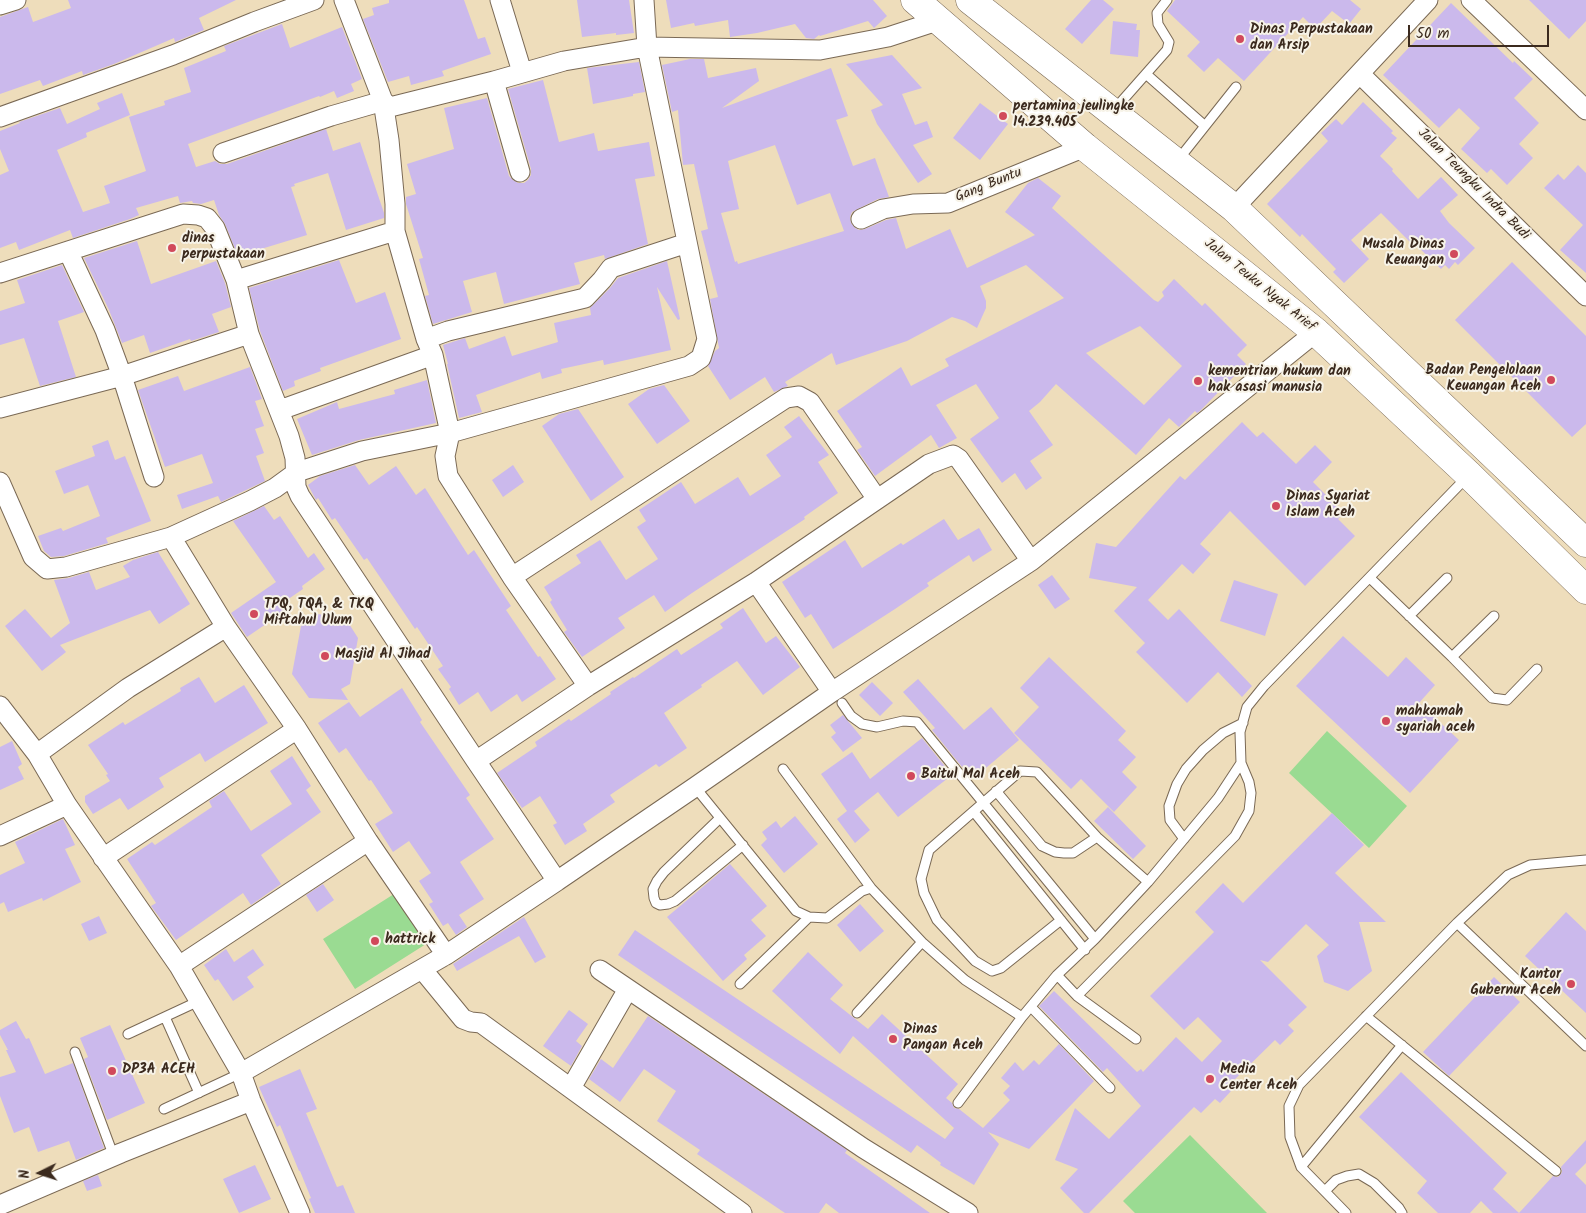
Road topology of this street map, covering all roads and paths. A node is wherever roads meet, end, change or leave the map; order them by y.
1 (16, 0) edge
2 (314, 0) edge
3 (344, 0) edge
4 (500, 0) edge
5 (644, 0) edge
6 (915, 0) edge
7 (970, 0) edge
8 (1167, 0) edge
9 (1428, 0) edge
10 (1471, 0) edge
11 (0, 5) edge
12 (938, 20) junction
13 (647, 47) junction
14 (522, 72) junction
15 (1146, 74) junction
16 (1360, 74) junction
17 (494, 81) junction
18 (1236, 88) dead end
19 (383, 101) junction
20 (1586, 110) edge
21 (1112, 112) junction
22 (0, 116) edge
23 (1205, 126) junction
24 (1085, 147) junction
25 (222, 153) dead end
26 (1176, 162) junction
27 (520, 172) dead end
28 (1234, 208) junction
29 (861, 218) dead end
30 (395, 231) junction
31 (687, 243) junction
32 (68, 251) junction
33 (0, 273) edge
34 (236, 280) junction
35 (1586, 296) edge
36 (1316, 332) junction
37 (249, 334) junction
38 (430, 347) junction
39 (122, 376) junction
40 (0, 408) edge
41 (280, 410) junction
42 (450, 433) junction
43 (297, 472) junction
44 (1469, 475) junction
45 (154, 477) dead end
46 (0, 482) edge
47 (877, 499) junction
48 (171, 537) junction
49 (1586, 543) edge
50 (1031, 561) junction
51 (512, 577) junction
52 (1370, 578) junction
53 (1447, 578) dead end
54 (756, 582) junction
55 (1586, 590) edge
56 (1409, 616) junction
57 (1494, 616) dead end
58 (226, 626) junction
59 (1452, 657) junction
60 (1537, 669) dead end
61 (588, 686) junction
62 (837, 697) junction
63 (0, 706) edge
64 (1243, 723) junction
65 (297, 729) junction
66 (37, 754) junction
67 (476, 761) junction
68 (1241, 763) junction
69 (783, 770) dead end
70 (696, 787) junction
71 (996, 791) junction
72 (984, 803) junction
73 (67, 805) junction
74 (974, 812) junction
75 (720, 818) junction
76 (0, 836) edge
77 (1097, 837) junction
78 (1184, 839) junction
79 (368, 841) junction
80 (743, 845) junction
81 (102, 858) junction
82 (1586, 860) edge
83 (557, 881) junction
84 (1148, 882) junction
85 (871, 888) junction
86 (810, 917) junction
87 (1061, 920) junction
88 (1457, 923) junction
89 (1095, 939) junction
90 (922, 942) junction
91 (1085, 950) junction
92 (446, 954) junction
93 (179, 966) junction
94 (422, 969) junction
95 (600, 970) dead end
96 (1057, 975) junction
97 (740, 984) dead end
98 (628, 989) junction
99 (1077, 996) junction
100 (199, 1001) junction
101 (1031, 1006) junction
102 (857, 1013) dead end
103 (1022, 1016) junction
104 (1366, 1016) junction
105 (166, 1017) junction
106 (128, 1034) dead end
107 (1136, 1040) dead end
108 (1402, 1045) junction
109 (1586, 1046) edge
110 (75, 1052) dead end
111 (241, 1073) junction
112 (571, 1088) junction
113 (1110, 1088) dead end
114 (199, 1093) junction
115 (252, 1101) junction
116 (958, 1103) dead end
117 (164, 1109) dead end
118 (114, 1156) junction
119 (1301, 1167) junction
120 (1556, 1171) dead end
121 (1325, 1192) junction
122 (0, 1205) edge
123 (300, 1213) edge
124 (742, 1213) edge
125 (968, 1213) edge
126 (1346, 1213) edge
127 (1402, 1213) edge

1 - 11 street
2 - 22 street
3 - 19 street
4 - 14 street
5 - 13 street
6 - 12 highway, Jalan Teuku Nyak Arief
7 - 21 highway
8 - 15 lane
9 - 16 street
10 - 20 street
12 - 13 street
12 - 24 highway, Jalan Teuku Nyak Arief
13 - 14 street
13 - 31 street
14 - 17 street
15 - 21 lane
15 - 23 lane
16 - 28 street
16 - 35 street, Jalan Teungku Indra Budi
17 - 19 street
17 - 27 street
18 - 23 lane
19 - 25 street
19 - 30 street
21 - 26 highway
23 - 26 lane
24 - 29 street, Gang Buntu
24 - 36 highway, Jalan Teuku Nyak Arief
26 - 28 highway
28 - 49 highway
30 - 34 street
30 - 38 street
31 - 38 street
31 - 42 street
32 - 33 street
32 - 34 street
32 - 39 street
34 - 37 street
36 - 44 highway, Jalan Teuku Nyak Arief
36 - 50 street
37 - 39 street
37 - 41 street
38 - 41 street
38 - 42 street
39 - 40 street
39 - 45 street
41 - 43 street
42 - 43 street
42 - 51 street
43 - 48 street
43 - 67 street
44 - 52 lane
44 - 55 highway, Jalan Teuku Nyak Arief
46 - 48 street
47 - 50 street
47 - 51 street
47 - 54 street
48 - 58 street
50 - 62 street
51 - 61 street
52 - 56 lane
52 - 64 lane
53 - 56 lane
54 - 61 street
54 - 62 street
56 - 59 lane
57 - 59 lane
58 - 65 street
58 - 66 street
59 - 60 lane
61 - 67 street
62 - 70 street
62 - 72 lane
63 - 66 street
64 - 68 lane
64 - 78 lane
65 - 79 street
65 - 81 street
66 - 73 street
67 - 83 street
68 - 78 lane
68 - 99 lane
69 - 85 lane
70 - 75 lane
70 - 83 street
71 - 72 lane
71 - 77 lane
71 - 77 lane
72 - 74 lane
72 - 89 lane
73 - 76 street
73 - 81 street
74 - 87 lane
74 - 87 lane
75 - 80 lane
75 - 80 lane
77 - 84 lane
78 - 84 lane
79 - 92 street
79 - 93 street
80 - 86 lane
81 - 93 street
82 - 88 lane
83 - 92 street
84 - 89 lane
85 - 86 lane
85 - 90 lane
86 - 97 lane
87 - 91 lane
88 - 104 lane
88 - 109 lane
89 - 91 lane
90 - 102 lane
90 - 103 lane
91 - 96 lane
92 - 94 street
93 - 100 street
94 - 111 street
94 - 112 street
95 - 98 street
96 - 99 lane
96 - 101 lane
98 - 112 street
98 - 125 street
99 - 107 lane
100 - 105 lane
100 - 111 street
101 - 103 lane
101 - 113 lane
103 - 116 lane
104 - 108 lane
104 - 119 lane
105 - 106 lane
105 - 114 lane
108 - 119 lane
108 - 120 lane
110 - 118 lane
111 - 114 lane
111 - 115 street
112 - 124 street
114 - 117 lane
115 - 118 street
115 - 123 street
118 - 122 street
119 - 121 lane
121 - 126 lane
121 - 127 lane

